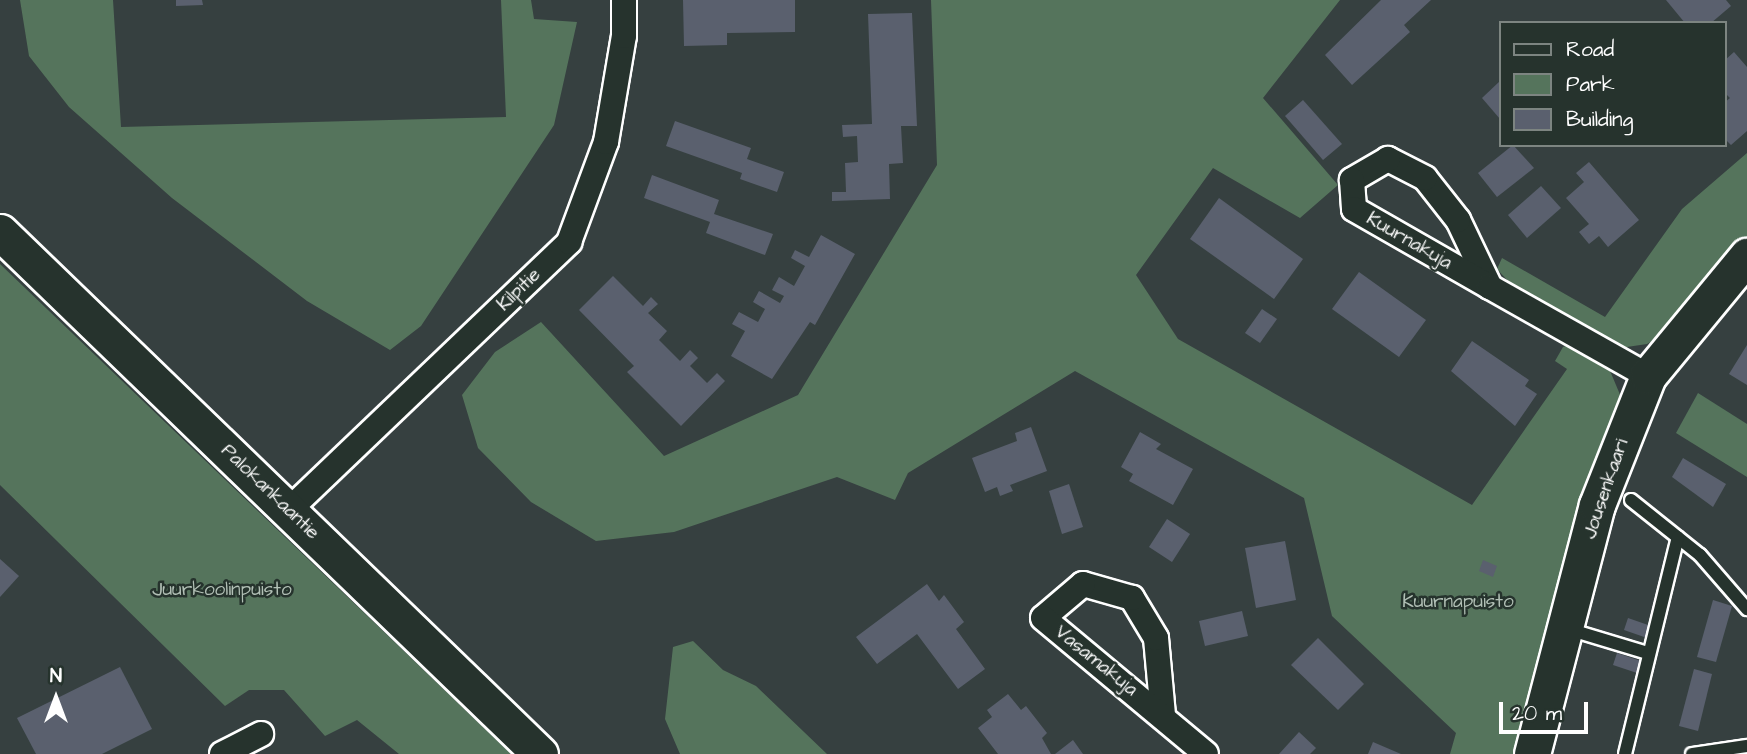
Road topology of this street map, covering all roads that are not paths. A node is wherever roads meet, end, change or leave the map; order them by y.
1 (624, 0) edge
2 (0, 232) edge
3 (1747, 256) edge
4 (1490, 287) junction
5 (1648, 376) junction
6 (1631, 500) dead end
7 (289, 510) junction
8 (1678, 537) junction
9 (1747, 609) edge
10 (1566, 629) junction
11 (1648, 653) junction
12 (1163, 715) junction
13 (261, 734) dead end
14 (1747, 746) edge
15 (222, 754) edge
16 (540, 754) edge
17 (1206, 754) edge
18 (1532, 754) edge
19 (1625, 754) edge
20 (1692, 754) edge

1 - 7 street, Kilpitie
2 - 7 main road, Palokankaantie
3 - 5 main road, Jousenkaari
4 - 4 street, Kuurnakuja
4 - 5 street, Kuurnakuja
5 - 10 main road, Jousenkaari
6 - 8 lane
7 - 16 main road, Palokankaantie
8 - 9 lane
8 - 11 lane
10 - 11 lane
10 - 18 main road, Jousenkaari
11 - 19 lane
12 - 12 street, Vasamakuja
12 - 17 street, Vasamakuja
13 - 15 street
14 - 20 lane

